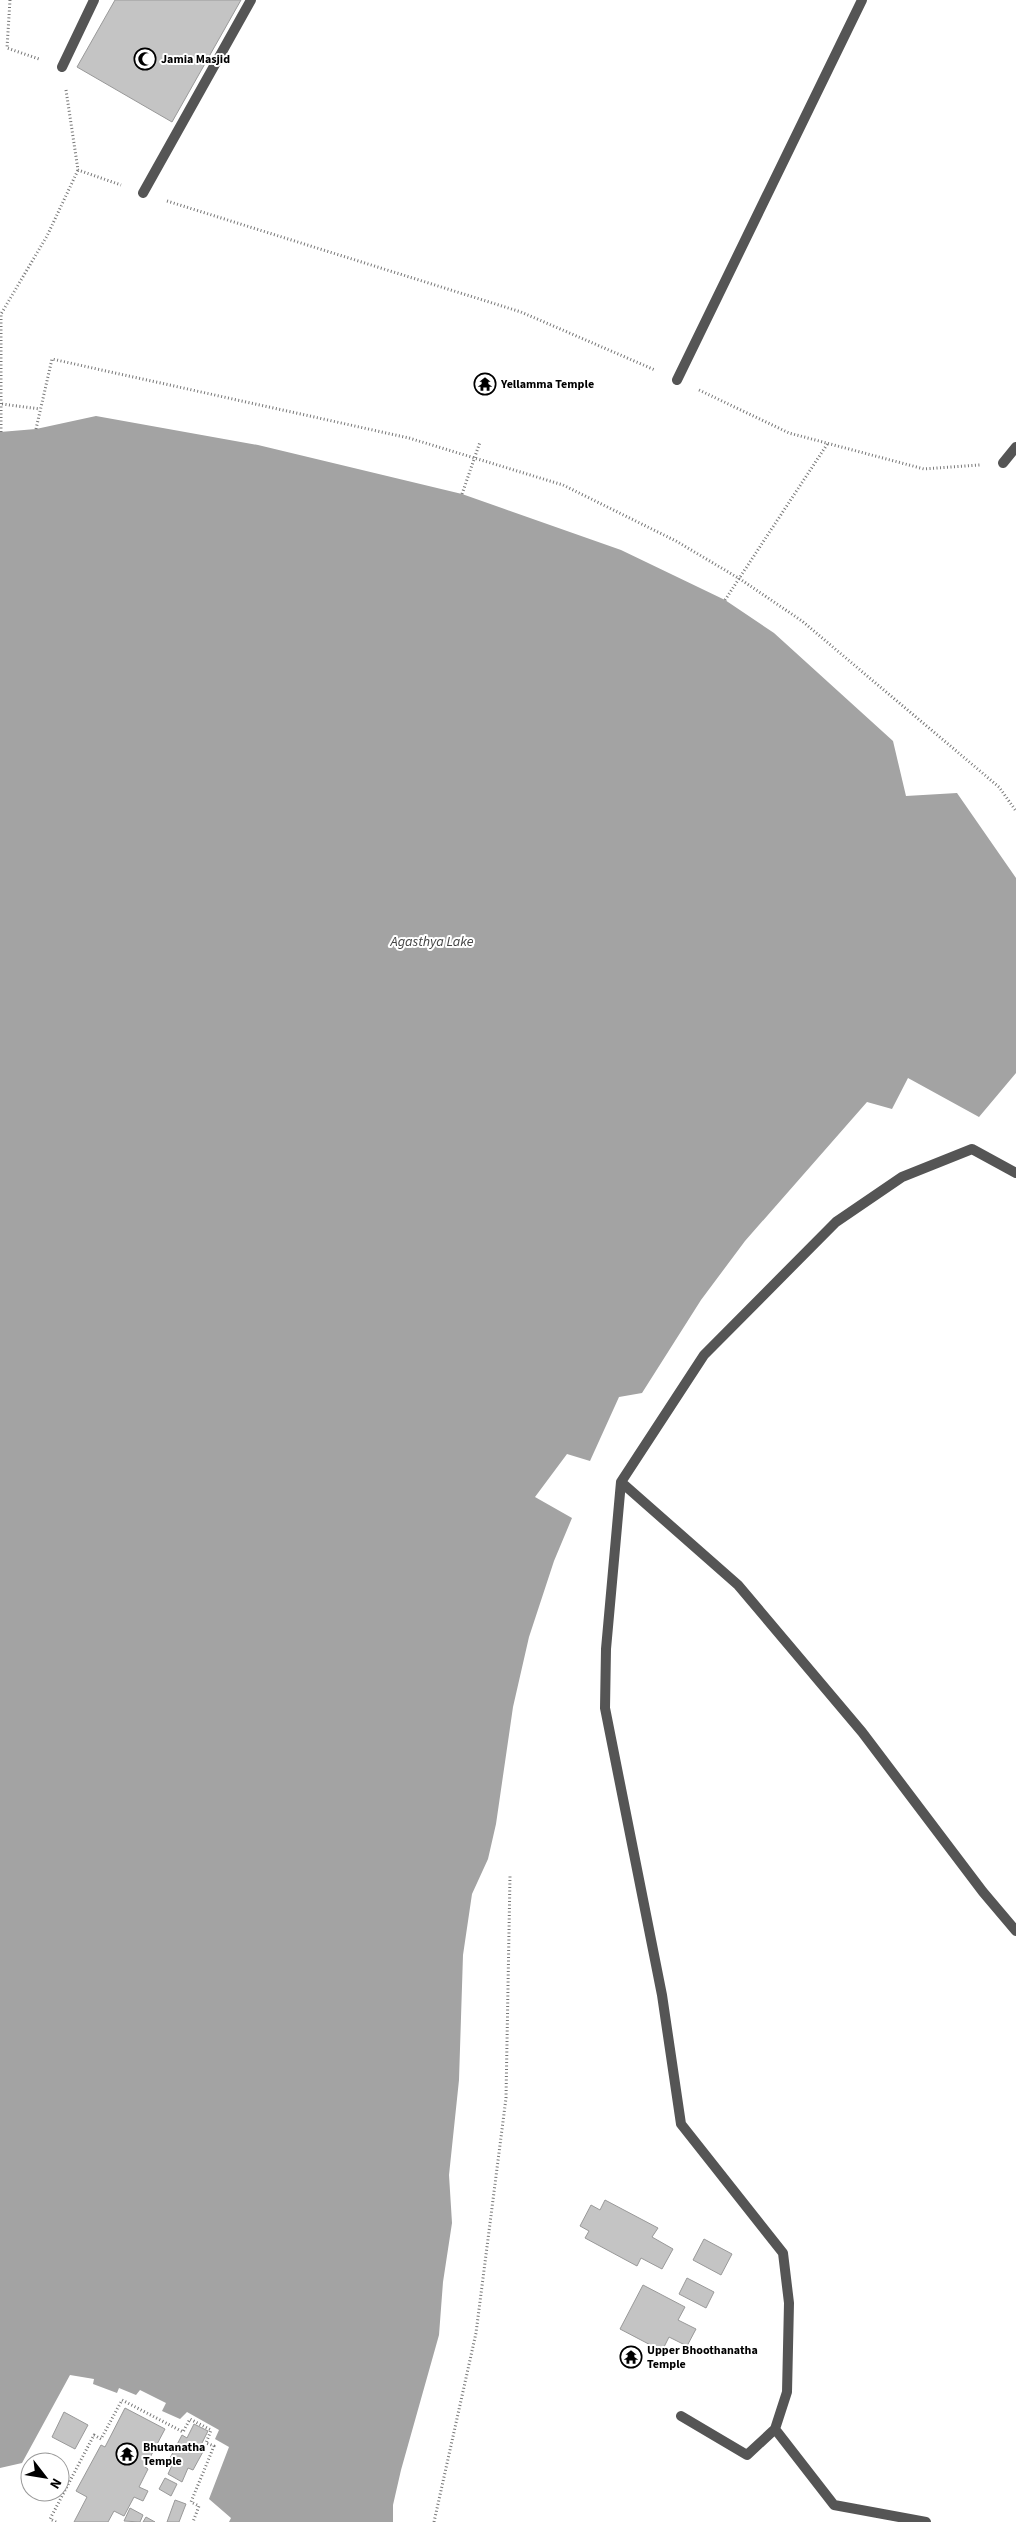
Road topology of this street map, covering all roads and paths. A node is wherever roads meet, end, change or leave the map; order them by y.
1 (10, 0) edge
2 (94, 0) edge
3 (251, 0) edge
4 (862, 0) edge
5 (62, 67) junction
6 (78, 170) junction
7 (143, 193) junction
8 (677, 380) junction
9 (2, 404) junction
10 (40, 409) junction
11 (36, 429) dead end
12 (1, 432) dead end
13 (480, 442) dead end
14 (828, 443) junction
15 (1016, 447) edge
16 (473, 458) junction
17 (1003, 463) joint
18 (462, 494) dead end
19 (740, 579) junction
20 (725, 600) dead end
21 (1016, 811) edge
22 (1016, 1173) edge
23 (621, 1482) junction
24 (510, 1876) dead end
25 (1016, 1930) edge
26 (681, 2416) dead end
27 (775, 2429) junction
28 (56, 2522) edge
29 (193, 2522) edge
30 (434, 2522) edge
31 (926, 2522) edge

1 - 5 path
2 - 5 street
3 - 7 street
4 - 8 street
5 - 6 path
6 - 7 path
6 - 9 path
7 - 8 path
8 - 14 path
9 - 10 path
9 - 12 path
10 - 11 path
10 - 16 path
13 - 16 path
14 - 17 path
14 - 19 path
15 - 17 street
16 - 18 path
16 - 19 path
19 - 20 path
19 - 21 path
22 - 23 street
23 - 25 street
23 - 27 street
24 - 30 path
26 - 27 street
27 - 31 street
28 - 29 path

